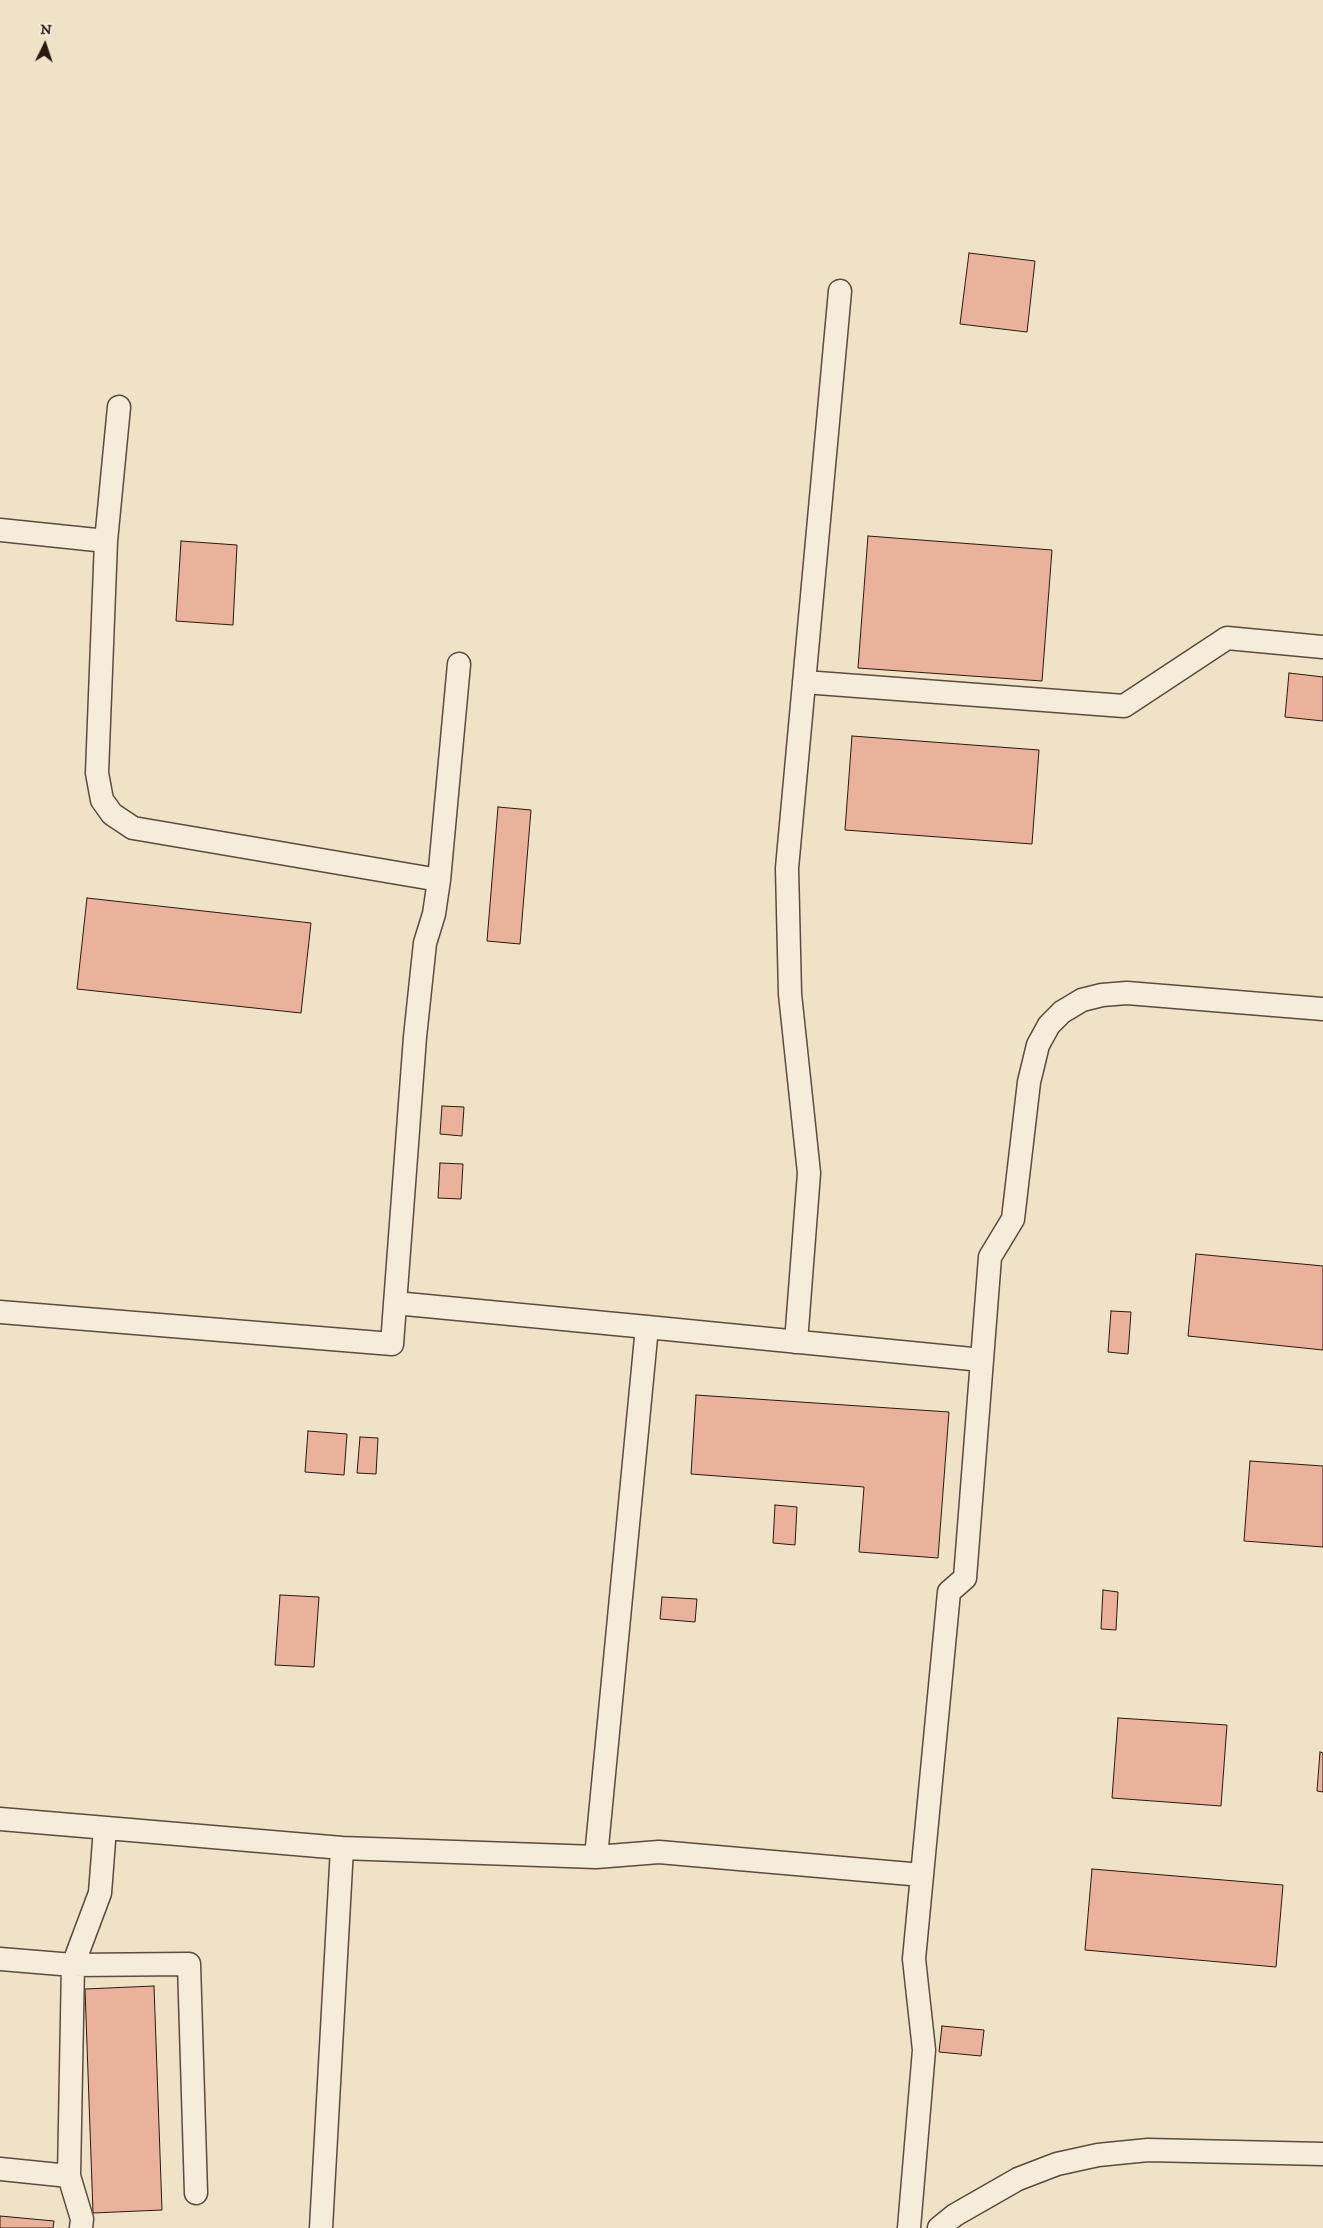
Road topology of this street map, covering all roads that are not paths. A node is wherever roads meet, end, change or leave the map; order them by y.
1 (840, 290) dead end
2 (119, 407) dead end
3 (0, 530) edge
4 (106, 541) junction
5 (1323, 647) edge
6 (459, 664) dead end
7 (804, 682) junction
8 (439, 880) junction
9 (1323, 1009) edge
10 (395, 1303) junction
11 (0, 1312) edge
12 (647, 1327) junction
13 (796, 1342) junction
14 (982, 1360) junction
15 (0, 1819) edge
16 (105, 1828) junction
17 (342, 1848) junction
18 (596, 1857) junction
19 (922, 1875) junction
20 (0, 1959) edge
21 (73, 1965) junction
22 (1323, 2154) edge
23 (0, 2169) edge
24 (69, 2176) junction
25 (196, 2193) dead end
26 (82, 2228) edge
27 (321, 2228) edge
28 (909, 2228) edge
29 (939, 2228) edge

1 - 7 lane
2 - 4 lane
3 - 4 lane
4 - 8 lane
5 - 7 lane
6 - 8 lane
7 - 13 lane
8 - 10 lane
9 - 14 lane
10 - 11 lane
10 - 12 lane
12 - 13 lane
12 - 18 lane
13 - 14 lane
14 - 19 lane
15 - 16 lane
16 - 17 lane
16 - 21 lane
17 - 18 lane
17 - 27 lane
18 - 19 lane
19 - 28 lane
20 - 21 lane
21 - 24 lane
21 - 25 lane
22 - 29 lane
23 - 24 lane
24 - 26 lane

